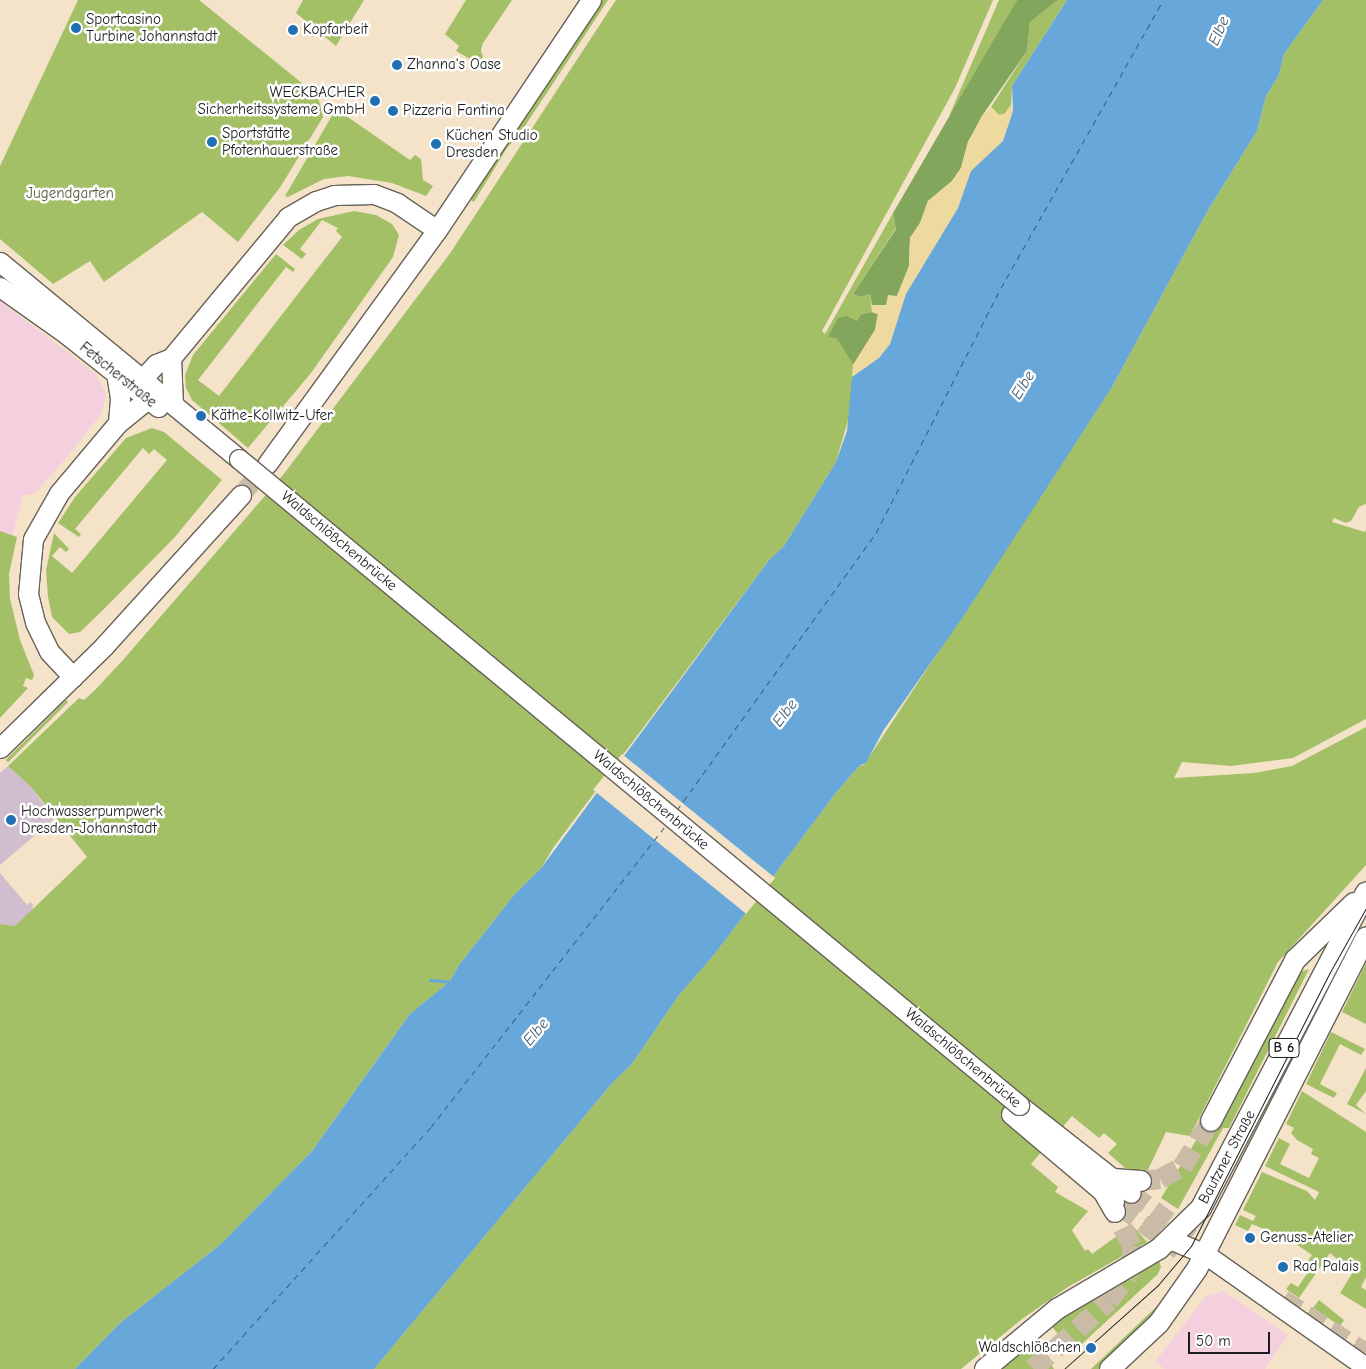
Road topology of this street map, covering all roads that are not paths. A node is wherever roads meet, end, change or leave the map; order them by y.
1 (591, 0) edge
2 (437, 230) junction
3 (0, 262) edge
4 (0, 287) edge
5 (171, 358) junction
6 (116, 373) junction
7 (143, 378) junction
8 (148, 399) junction
9 (173, 404) junction
10 (118, 423) junction
11 (236, 463) junction
12 (268, 464) tunnel mouth
13 (241, 496) tunnel mouth
14 (73, 677) junction
15 (0, 748) edge
16 (1366, 892) edge
17 (1366, 938) edge
18 (1291, 967) junction
19 (1324, 967) junction
20 (1336, 994) junction
21 (1211, 1122) tunnel mouth
22 (1108, 1185) junction
23 (1172, 1240) junction
24 (1205, 1254) junction
25 (1366, 1367) edge
26 (985, 1369) edge
27 (1110, 1369) edge

1 - 2 main road
2 - 5 main road
2 - 12 main road
3 - 7 main road, Fetscherstraße
4 - 6 main road, Fetscherstraße
5 - 7 main road
5 - 9 main road
6 - 8 main road, Fetscherstraße
6 - 10 main road
7 - 9 main road, Fetscherstraße
8 - 10 main road
8 - 11 main road, Fetscherstraße
9 - 11 main road, Waldschlößchenbrücke
10 - 14 main road
11 - 22 main road, Waldschlößchenbrücke
13 - 14 main road
14 - 15 main road
16 - 18 main road
16 - 19 main road, Bautzner Straße / B 6
17 - 20 main road, Bautzner Straße / B 6
18 - 19 main road
18 - 21 main road
19 - 20 main road
19 - 23 main road, Bautzner Straße / B 6
20 - 24 main road, Bautzner Straße / B 6
22 - 22 main road
23 - 24 main road
23 - 26 main road, Bautzner Straße / B 6
24 - 25 main road
24 - 27 main road, Bautzner Straße / B 6

